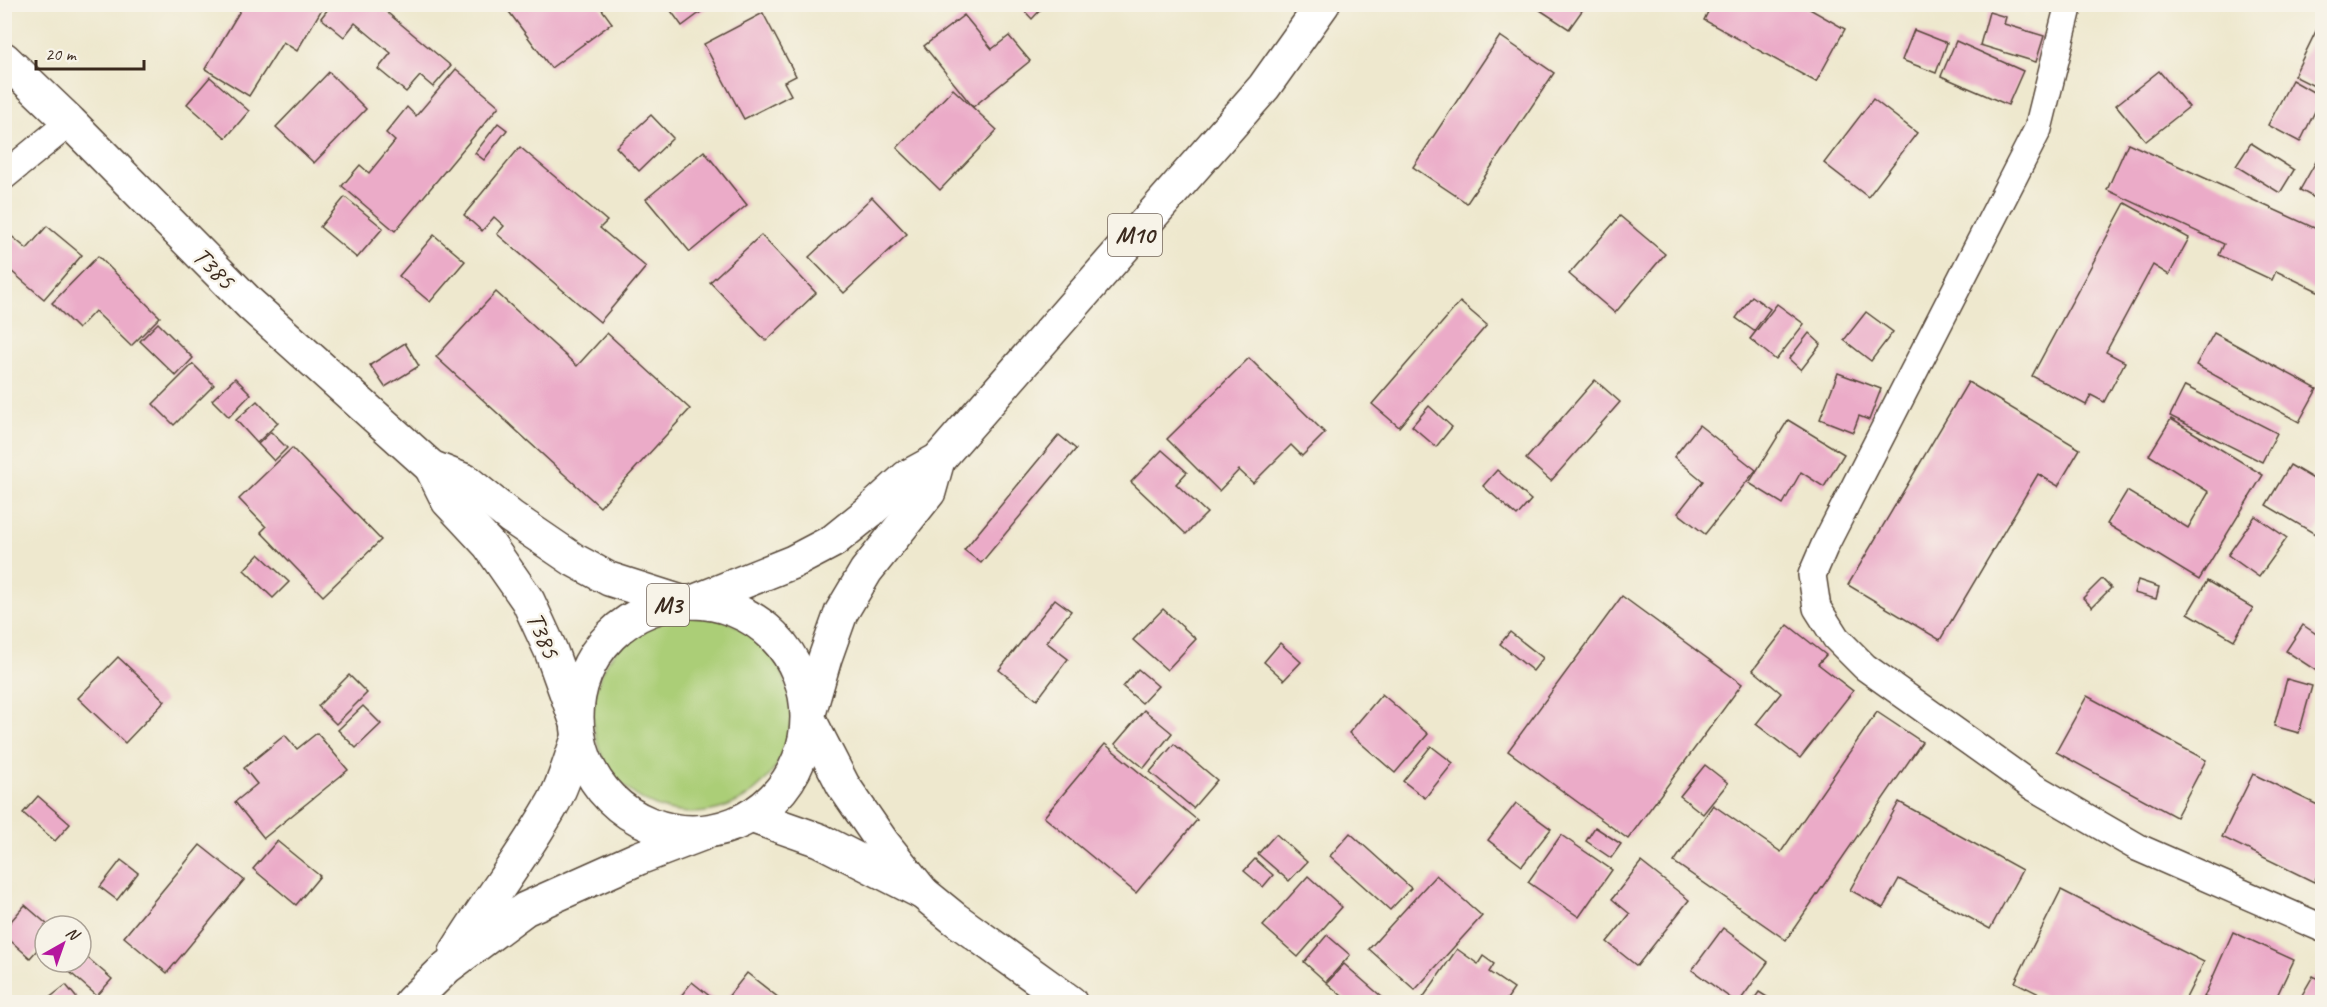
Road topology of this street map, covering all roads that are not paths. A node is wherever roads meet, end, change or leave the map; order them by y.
1 (1323, 4) edge
2 (2069, 4) edge
3 (4, 59) edge
4 (70, 122) junction
5 (4, 176) edge
6 (938, 460) junction
7 (431, 467) junction
8 (687, 602) junction
9 (808, 717) junction
10 (578, 730) junction
11 (751, 816) junction
12 (710, 831) junction
13 (923, 893) junction
14 (2322, 928) edge
15 (447, 967) junction
16 (411, 1002) edge
17 (1070, 1002) edge

1 - 6 main road, M10
2 - 14 street
3 - 4 main road, T385 / T385
4 - 5 street
4 - 7 main road, T385 / T385
6 - 8 main road, M10
6 - 9 main road, M10
7 - 8 main road, T385 / T385
7 - 10 main road, T385 / T385
8 - 9 main road, M3
8 - 10 main road, M3
9 - 11 main road, M3
9 - 13 main road, M3
10 - 12 main road, M3
10 - 15 main road, M3
11 - 12 main road, M3
11 - 13 main road, M3
12 - 15 main road, M3
13 - 17 main road, M3
15 - 16 main road, M3

